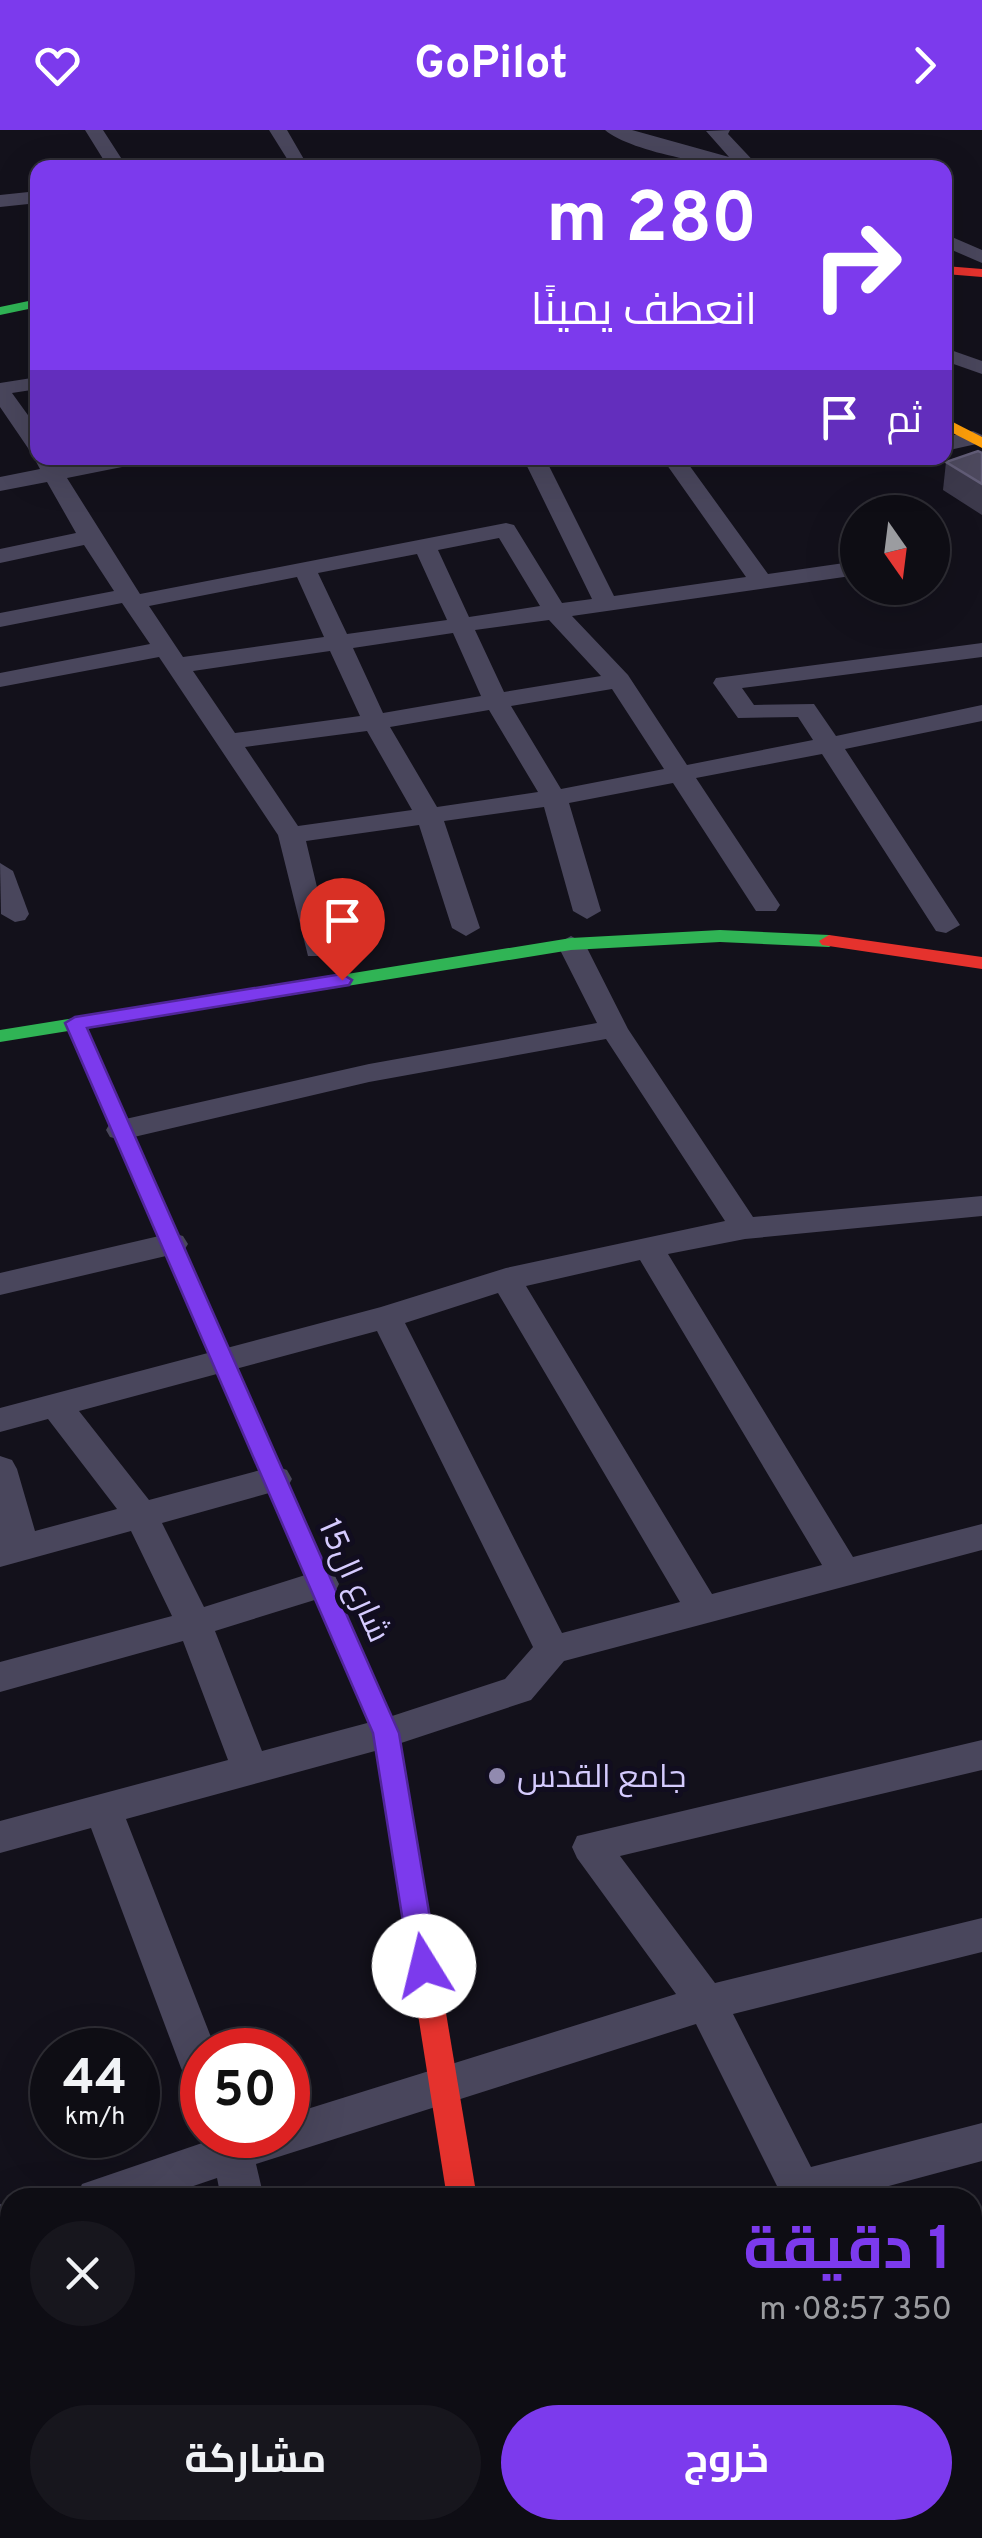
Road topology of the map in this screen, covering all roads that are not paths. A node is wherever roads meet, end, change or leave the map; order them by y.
1 (94, 130) edge
2 (278, 130) edge
3 (614, 130) edge
4 (717, 130) edge
5 (114, 160) edge
6 (296, 160) edge
7 (719, 160) edge
8 (743, 160) edge
9 (30, 198) edge
10 (0, 201) edge
11 (952, 243) edge
12 (982, 257) edge
13 (952, 271) edge
14 (982, 273) edge
15 (30, 305) edge
16 (0, 311) edge
17 (952, 357) edge
18 (982, 368) edge
19 (30, 384) edge
20 (0, 390) edge
21 (30, 424) edge
22 (952, 427) edge
23 (977, 441) edge
24 (952, 443) edge
25 (537, 465) edge
26 (678, 465) edge
27 (51, 466) edge
28 (0, 484) edge
29 (90, 537) junction
30 (424, 545) junction
31 (0, 556) edge
32 (304, 568) junction
33 (840, 570) edge
34 (761, 581) junction
35 (130, 598) junction
36 (607, 606) junction
37 (557, 614) junction
38 (0, 620) edge
39 (460, 626) junction
40 (336, 644) junction
41 (982, 650) edge
42 (169, 658) junction
43 (0, 680) edge
44 (619, 680) junction
45 (496, 701) junction
46 (982, 713) edge
47 (375, 722) junction
48 (227, 742) junction
49 (829, 745) junction
50 (678, 776) junction
51 (554, 798) junction
52 (429, 816) junction
53 (291, 835) junction
54 (0, 871) edge
55 (765, 906) dead end
56 (588, 911) dead end
57 (15, 914) dead end
58 (910, 921) dead end
59 (955, 928) joint
60 (465, 929) dead end
61 (570, 944) junction
62 (318, 950) dead end
63 (982, 963) edge
64 (75, 1023) junction
65 (614, 1029) junction
66 (0, 1036) edge
67 (122, 1130) junction
68 (982, 1206) edge
69 (745, 1228) junction
70 (172, 1244) junction
71 (648, 1247) junction
72 (506, 1279) junction
73 (0, 1284) edge
74 (386, 1317) junction
75 (222, 1360) junction
76 (56, 1406) junction
77 (0, 1420) edge
78 (0, 1469) edge
79 (275, 1479) junction
80 (141, 1515) junction
81 (982, 1537) edge
82 (11, 1551) edge
83 (844, 1572) junction
84 (321, 1584) junction
85 (704, 1611) junction
86 (194, 1624) junction
87 (552, 1650) junction
88 (0, 1676) edge
89 (386, 1733) junction
90 (982, 1755) edge
91 (251, 1771) junction
92 (103, 1810) junction
93 (0, 1836) edge
94 (982, 1935) edge
95 (706, 2003) junction
96 (187, 2028) edge
97 (443, 2083) junction
98 (310, 2121) edge
99 (982, 2142) edge
100 (197, 2158) edge
101 (235, 2158) edge
102 (122, 2188) edge
103 (241, 2188) edge
104 (460, 2188) edge
105 (800, 2188) edge
106 (821, 2188) edge

1 - 5 street
2 - 6 street
3 - 7 street
4 - 8 street
9 - 10 street
11 - 12 street
13 - 14 main road
15 - 16 main road
17 - 18 street
19 - 20 street
20 - 21 street
22 - 23 main road
23 - 24 street
25 - 36 street
26 - 34 street
27 - 28 street
27 - 29 street
29 - 31 street
29 - 35 street
30 - 32 street
30 - 37 street
30 - 39 street
32 - 35 street
32 - 40 street
33 - 34 street
34 - 36 street
35 - 38 street
35 - 42 street
36 - 37 street
37 - 39 street
37 - 44 street
39 - 40 street
39 - 45 street
40 - 42 street
40 - 47 street
41 - 49 street
42 - 43 street
42 - 48 street
44 - 45 street
44 - 50 street
45 - 47 street
45 - 51 street
46 - 49 street
47 - 48 street
47 - 52 street
48 - 53 street
49 - 50 street
49 - 59 street
50 - 51 street
50 - 55 street
51 - 52 street
51 - 56 street
52 - 53 street
52 - 60 street
53 - 62 street
54 - 57 street
58 - 59 main road
61 - 63 main road
61 - 64 main road
61 - 65 street
64 - 66 main road
64 - 67 main road, شارع ال15
65 - 67 street
65 - 69 street
67 - 70 main road, شارع ال15
68 - 69 street
69 - 71 street
70 - 73 street
70 - 75 main road, شارع ال15
71 - 72 street
71 - 83 street
72 - 74 street
72 - 85 street
74 - 75 street
74 - 87 street
75 - 76 street
75 - 79 main road, شارع ال15
76 - 77 street
76 - 80 street
78 - 82 street
79 - 80 street
79 - 84 main road, شارع ال15
80 - 82 street
80 - 86 street
81 - 83 street
83 - 85 street
84 - 86 street
84 - 89 main road, شارع ال15
85 - 87 street
86 - 88 street
86 - 91 street
87 - 89 street
89 - 91 street
89 - 97 main road, شارع ال15
90 - 95 street
91 - 92 street
92 - 93 street
92 - 96 street
94 - 95 street
95 - 97 street
95 - 105 street
97 - 98 street
97 - 104 main road, شارع ال15
99 - 106 street
100 - 102 street
101 - 103 street

